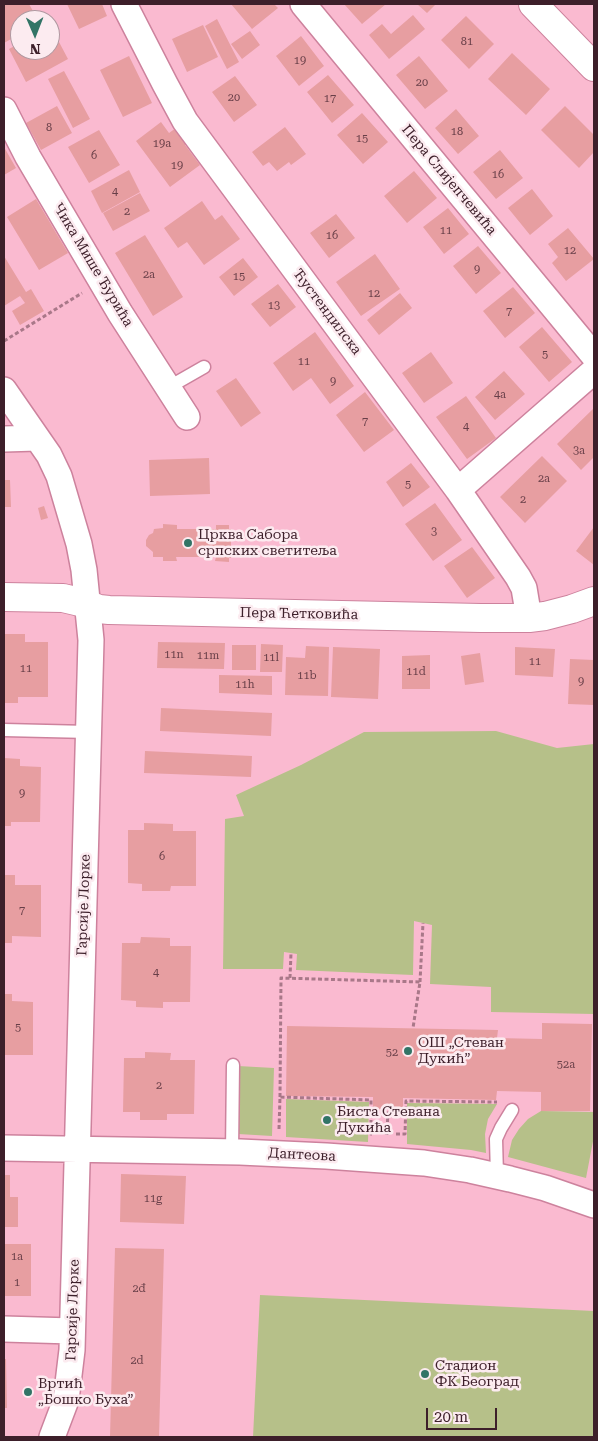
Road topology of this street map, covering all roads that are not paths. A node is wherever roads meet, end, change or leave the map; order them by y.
1 (124, 4) edge
2 (304, 4) edge
3 (533, 4) edge
4 (594, 67) edge
5 (4, 110) edge
6 (594, 356) edge
7 (204, 367) dead end
8 (594, 371) edge
9 (169, 387) junction
10 (4, 390) edge
11 (187, 417) dead end
12 (37, 438) junction
13 (4, 439) edge
14 (458, 490) junction
15 (4, 597) edge
16 (594, 601) edge
17 (88, 605) junction
18 (529, 618) junction
19 (4, 730) edge
20 (89, 732) junction
21 (233, 1066) dead end
22 (512, 1110) road end
23 (4, 1148) edge
24 (78, 1150) junction
25 (232, 1152) junction
26 (497, 1176) junction
27 (594, 1205) edge
28 (4, 1329) edge
29 (72, 1331) junction
30 (52, 1437) edge

1 - 14 street, Ћустендилска
2 - 6 street, Пера Слијепчевића
3 - 4 street
5 - 9 street, Чика Мише Ђурића
7 - 9 lane
8 - 14 street
9 - 11 street, Чика Мише Ђурића
10 - 12 street, Гарсије Лорке
12 - 13 street
12 - 17 street, Гарсије Лорке
14 - 18 street, Ћустендилска
15 - 17 street, Пера Ћетковића
16 - 18 street, Пера Ћетковића
17 - 18 street, Пера Ћетковића
17 - 20 street, Гарсије Лорке
19 - 20 lane
20 - 24 street, Гарсије Лорке
21 - 25 lane
22 - 26 lane
23 - 24 street, Дантеова
24 - 25 street, Дантеова
24 - 29 street, Гарсије Лорке
25 - 26 street, Дантеова
26 - 27 street, Дантеова
28 - 29 street
29 - 30 street, Гарсије Лорке

